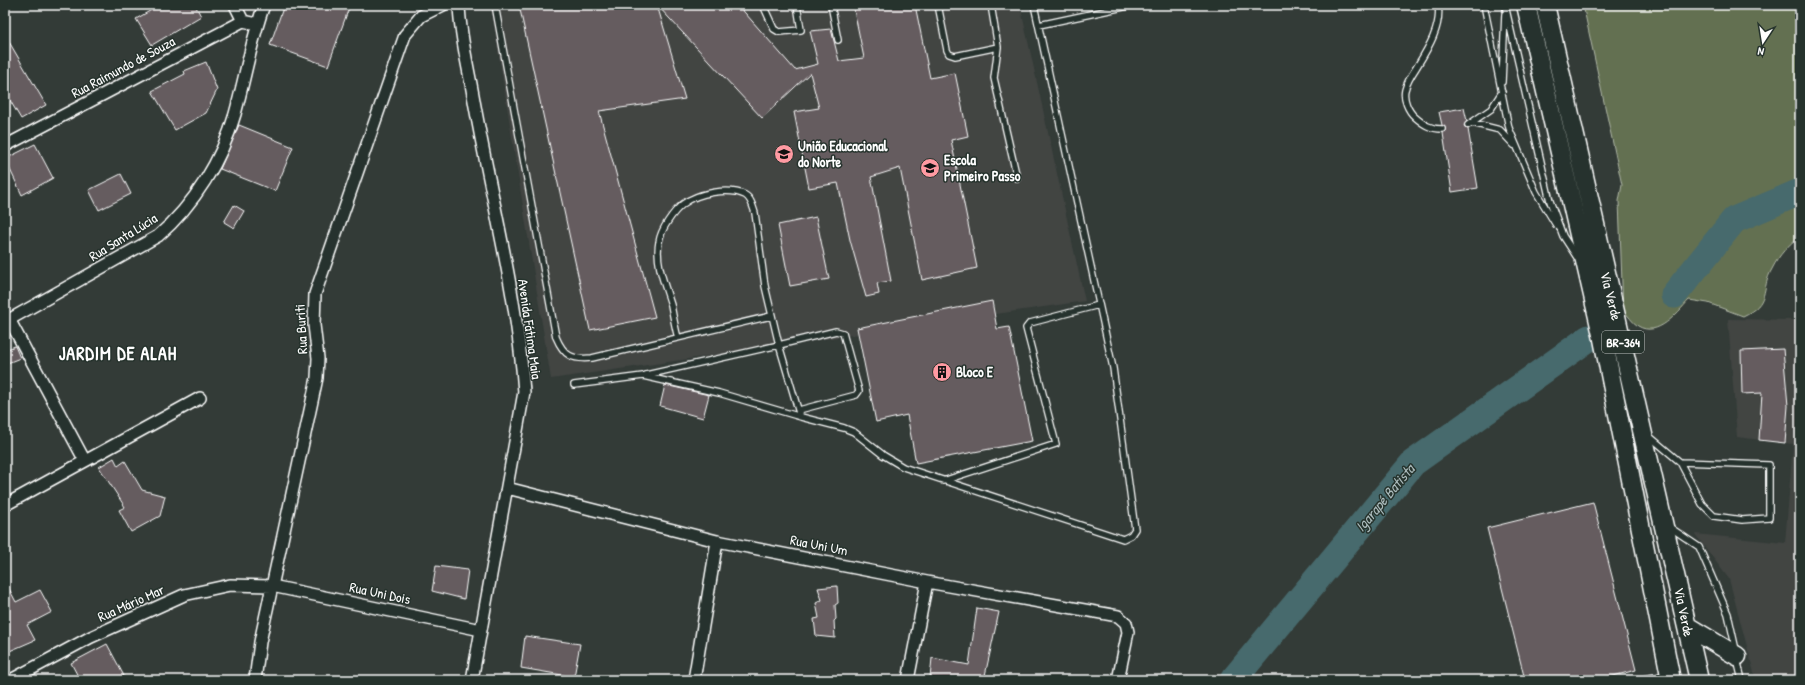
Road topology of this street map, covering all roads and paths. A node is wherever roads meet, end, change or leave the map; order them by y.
1 (235, 5) edge
2 (264, 5) edge
3 (443, 5) edge
4 (458, 5) edge
5 (495, 5) edge
6 (763, 5) edge
7 (797, 5) edge
8 (831, 5) edge
9 (938, 5) edge
10 (991, 5) edge
11 (1034, 5) edge
12 (1133, 5) edge
13 (1438, 5) edge
14 (1484, 5) edge
15 (1526, 5) edge
16 (1545, 5) edge
17 (1505, 6) edge
18 (243, 21) junction
19 (257, 24) junction
20 (1038, 25) junction
21 (838, 40) dead end
22 (998, 47) junction
23 (1502, 94) junction
24 (1442, 129) dead end
25 (5, 146) edge
26 (1516, 147) junction
27 (1017, 178) dead end
28 (1563, 236) junction
29 (1587, 273) junction
30 (1099, 305) junction
31 (771, 316) junction
32 (7, 320) edge
33 (678, 338) junction
34 (779, 345) junction
35 (643, 376) junction
36 (574, 385) dead end
37 (200, 398) dead end
38 (799, 410) junction
39 (801, 417) junction
40 (1644, 431) junction
41 (85, 461) junction
42 (1680, 462) junction
43 (943, 481) junction
44 (507, 488) junction
45 (5, 505) edge
46 (1664, 524) junction
47 (717, 541) junction
48 (926, 582) junction
49 (272, 586) junction
50 (1687, 626) junction
51 (481, 630) junction
52 (1737, 656) junction
53 (1671, 678) edge
54 (11, 680) edge
55 (255, 680) edge
56 (472, 680) edge
57 (694, 680) edge
58 (908, 680) edge
59 (1118, 680) edge
60 (1637, 680) edge
61 (1699, 680) edge
62 (1742, 680) edge

1 - 18 street
2 - 19 street, Rua Santa Lúcia
3 - 49 street, Rua Buriti
4 - 44 street, Avenida Fátima Maia
5 - 33 lane
6 - 7 lane
8 - 21 lane
9 - 22 lane
10 - 22 lane
11 - 20 lane
12 - 20 lane
13 - 24 lane
14 - 23 lane
15 - 29 main road, Via Verde / BR-364
16 - 40 main road, Via Verde / BR-364
17 - 23 lane
17 - 28 lane
18 - 19 street
18 - 25 street, Rua Raimundo de Souza
19 - 32 street, Rua Santa Lúcia
20 - 30 lane
22 - 27 lane
23 - 26 lane
23 - 26 lane
26 - 28 lane
28 - 29 lane
29 - 53 main road, Via Verde / BR-364
30 - 43 lane
30 - 43 lane
31 - 33 lane
31 - 33 lane
31 - 34 lane
32 - 41 street
34 - 35 lane
34 - 38 lane
34 - 38 lane
35 - 36 lane
35 - 39 lane
37 - 41 street
38 - 39 lane
39 - 43 lane
40 - 42 lane
40 - 46 main road, Via Verde / BR-364
41 - 45 street
42 - 42 lane
44 - 47 street, Rua Uni Um
44 - 51 street, Avenida Fátima Maia
46 - 50 main road, Via Verde / BR-364
46 - 52 lane
47 - 48 street, Rua Uni Um
47 - 57 street
48 - 58 street
48 - 59 street, Rua Uni Um
49 - 51 street, Rua Uni Dois
49 - 54 street, Rua Mário Mar
49 - 55 street, Rua Buriti
50 - 52 main road
50 - 61 main road, Via Verde / BR-364
51 - 56 street, Avenida Fátima Maia
52 - 62 lane
53 - 60 lane

